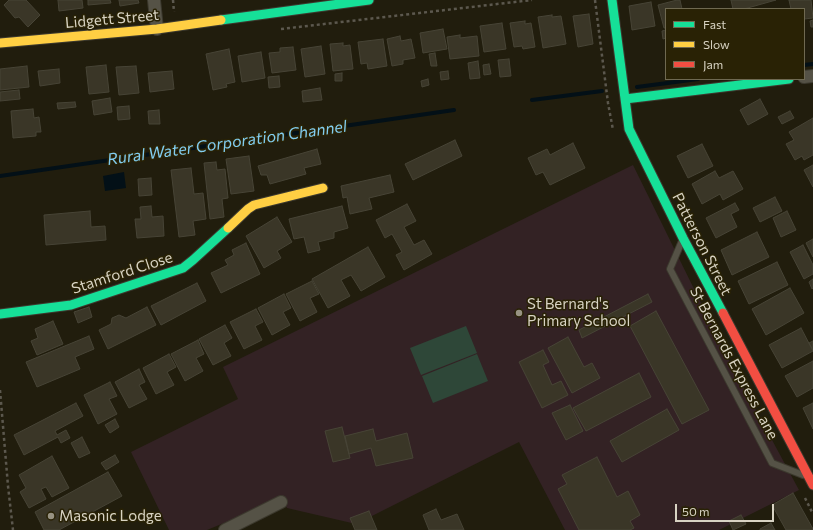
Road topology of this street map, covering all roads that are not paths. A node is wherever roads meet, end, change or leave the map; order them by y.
1 (154, 0) edge
2 (369, 0) edge
3 (612, 0) edge
4 (158, 29) junction
5 (0, 43) edge
6 (781, 80) edge
7 (625, 99) junction
8 (323, 188) dead end
9 (683, 238) junction
10 (0, 314) edge
11 (808, 476) junction
12 (813, 485) edge
13 (280, 502) dead end
14 (225, 530) edge

1 - 4 street
2 - 4 street, Lidgett Street
3 - 7 street, Patterson Street
4 - 5 street, Lidgett Street
6 - 7 street
7 - 9 street, Patterson Street
8 - 10 street, Stamford Close
9 - 11 street, Patterson Street
9 - 11 lane, St Bernards Express Lane
11 - 12 street, Patterson Street
13 - 14 street

